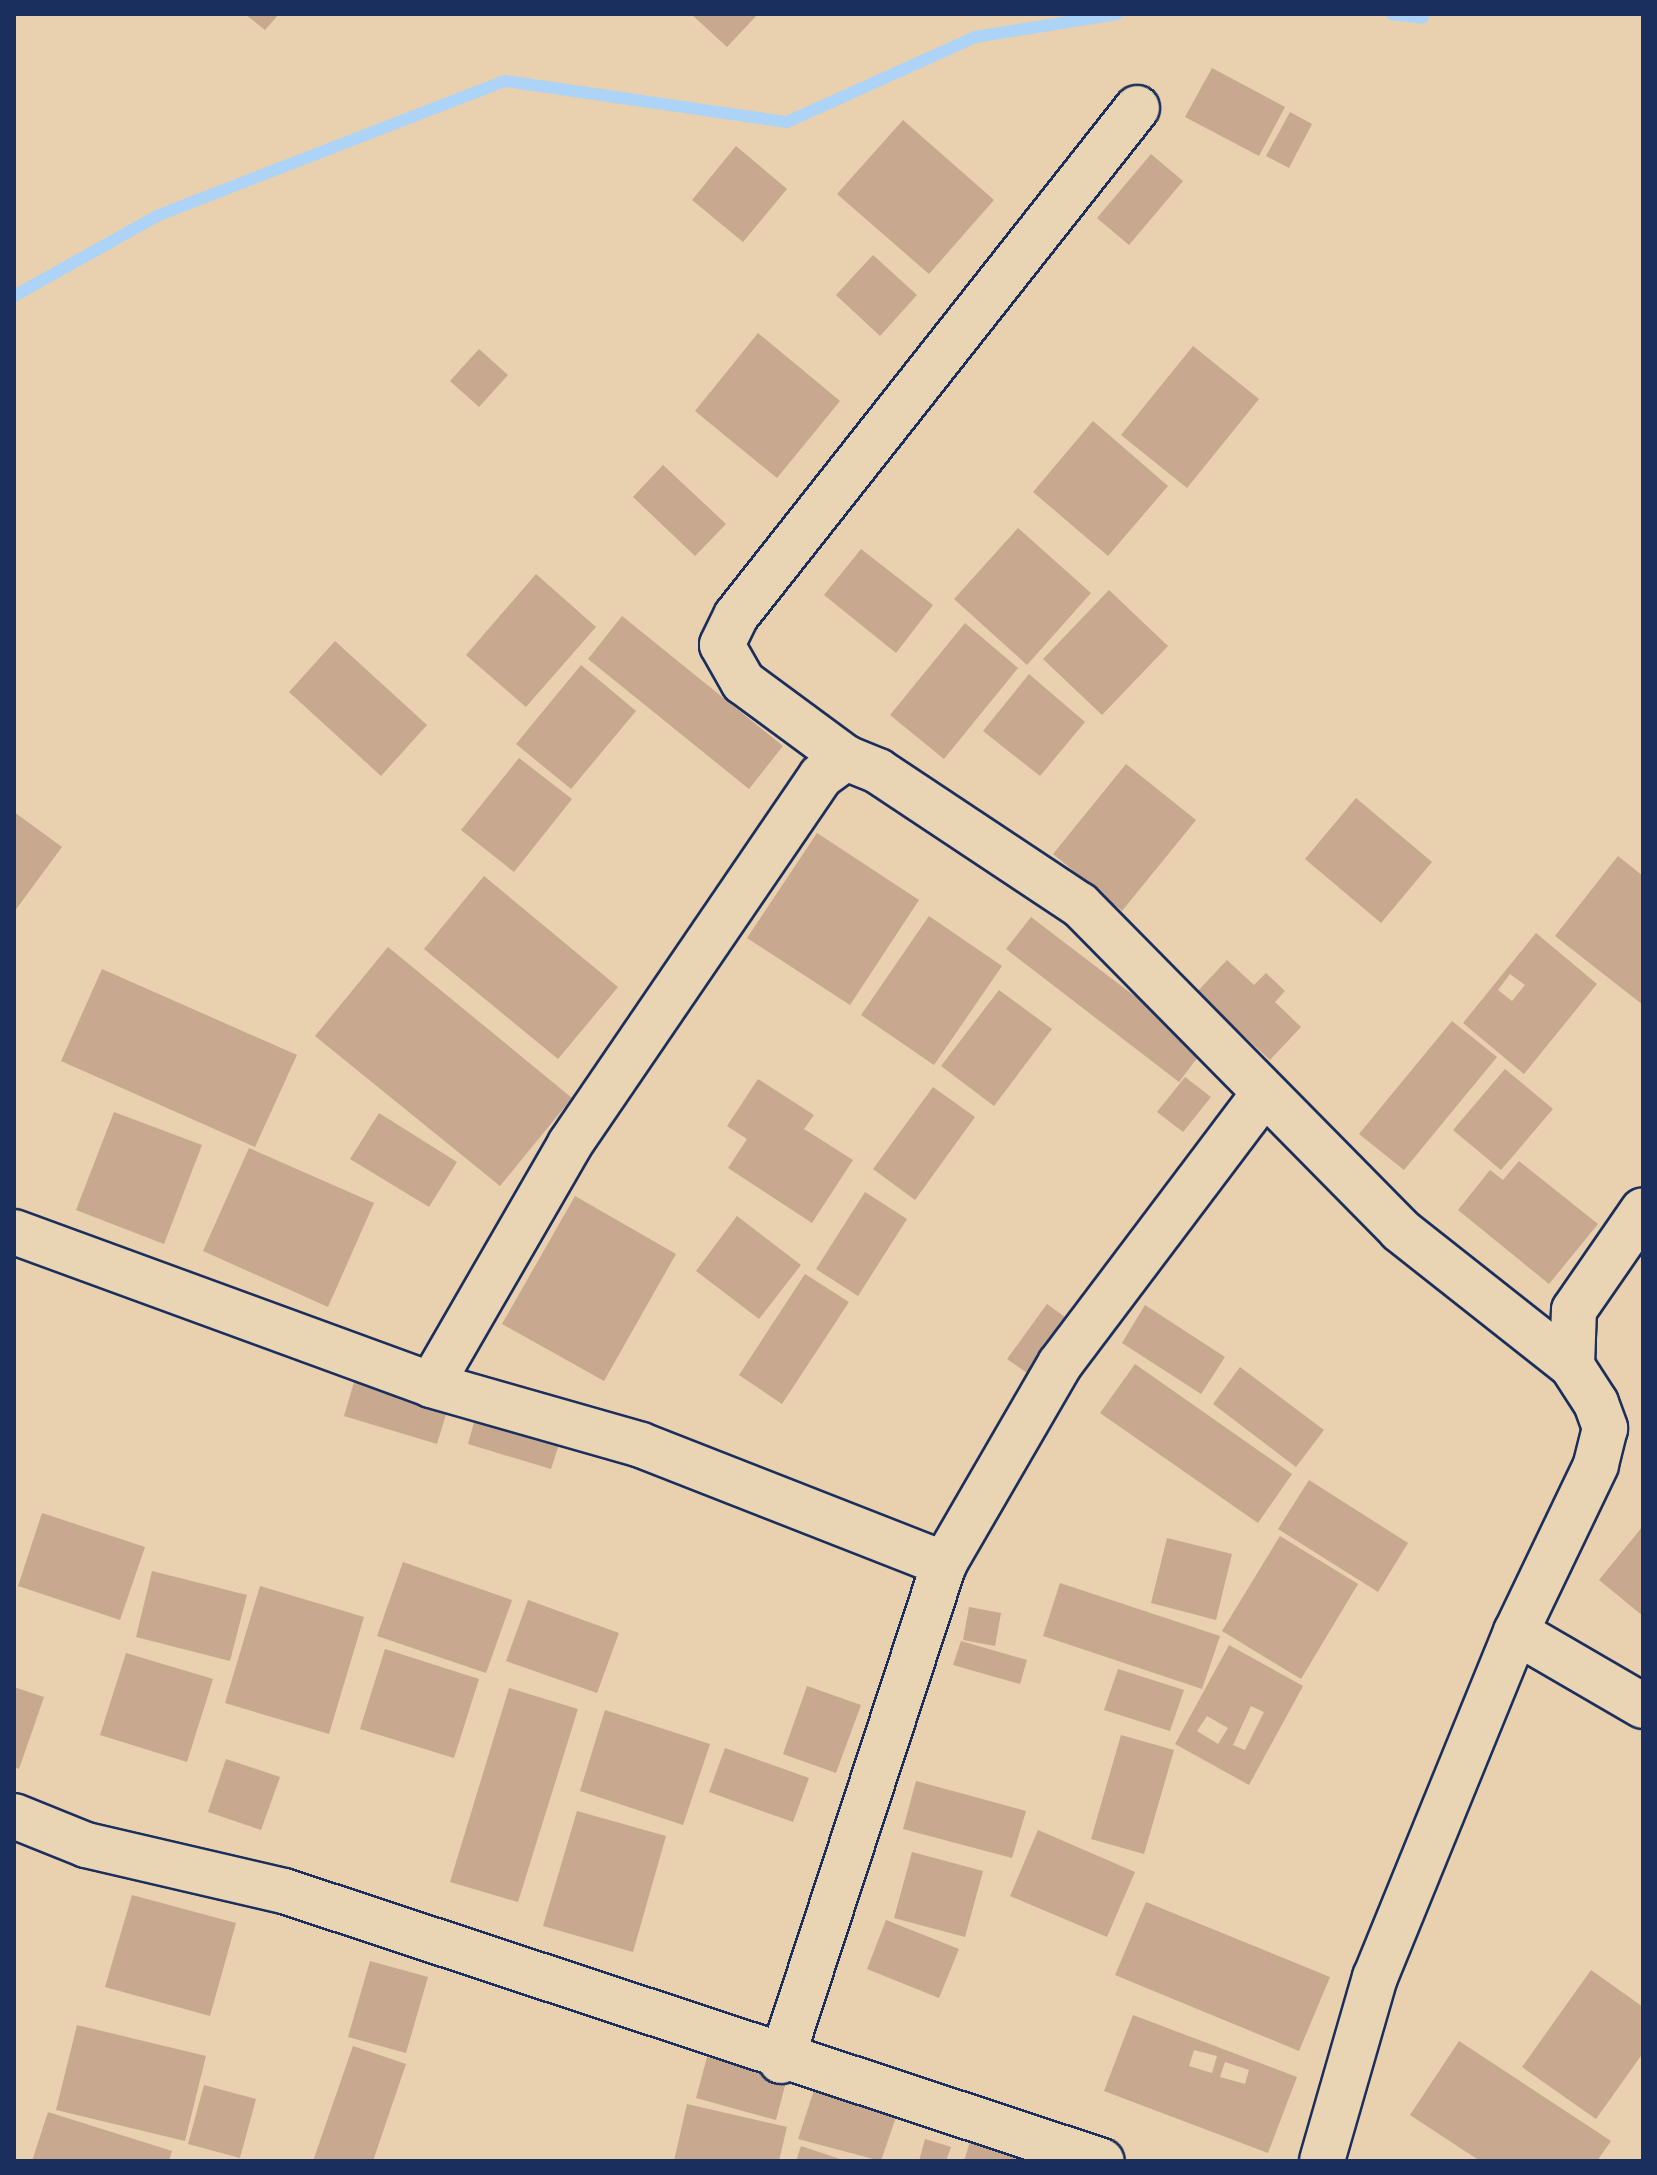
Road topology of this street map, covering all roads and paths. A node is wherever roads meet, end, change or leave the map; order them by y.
1 (1137, 108) dead end
2 (846, 758) junction
3 (1264, 1093) junction
4 (1643, 1210) edge
5 (14, 1232) edge
6 (1572, 1366) junction
7 (431, 1385) junction
8 (944, 1564) junction
9 (1516, 1632) junction
10 (1643, 1706) edge
11 (14, 1816) edge
12 (781, 2061) junction
13 (1102, 2161) edge
14 (1322, 2161) edge

1 - 2 street
2 - 3 street
2 - 7 street
3 - 6 street
3 - 8 street
4 - 6 street
5 - 7 street
6 - 9 street
7 - 8 street
8 - 12 street
9 - 10 street
9 - 14 street
11 - 12 street
12 - 13 street

